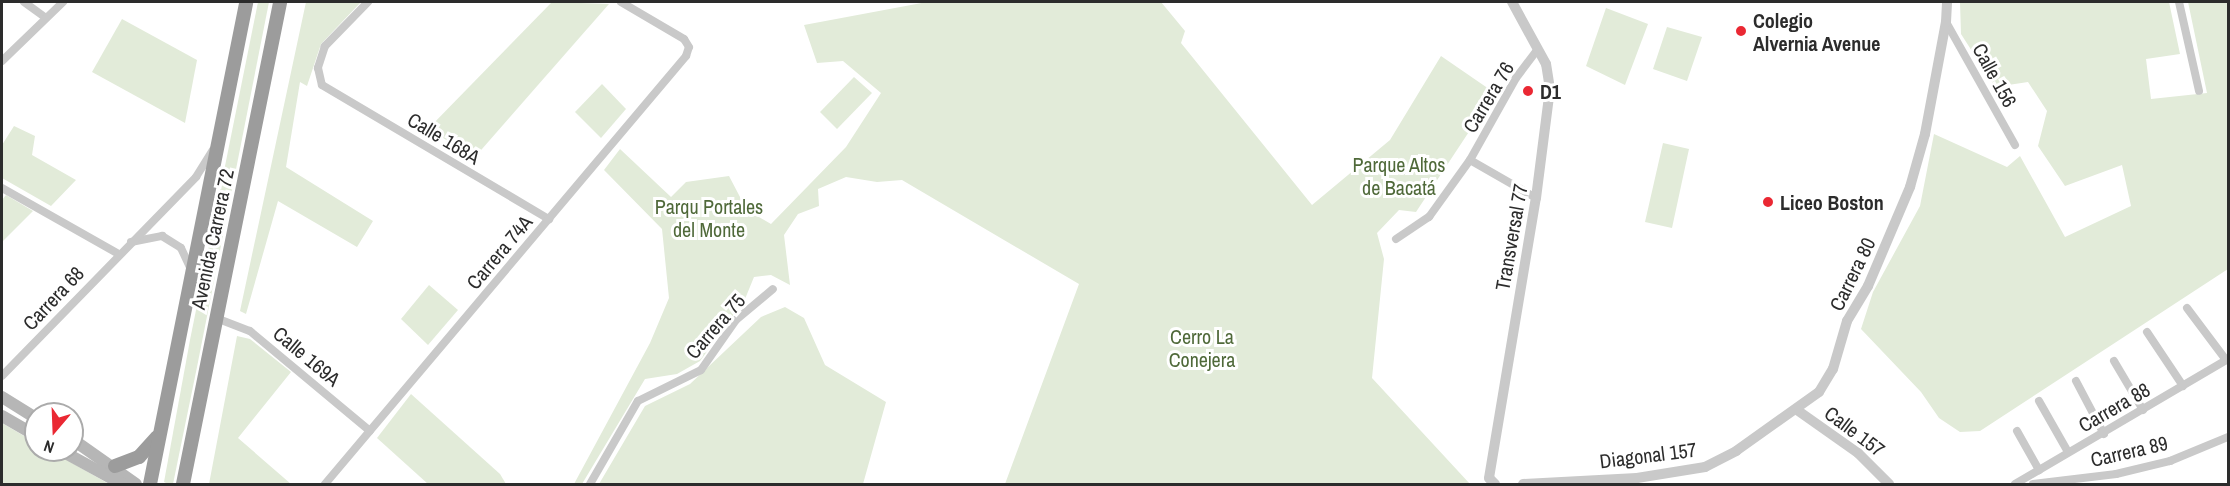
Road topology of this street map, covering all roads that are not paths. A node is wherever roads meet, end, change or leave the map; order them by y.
1 (24, 2) edge
2 (63, 2) edge
3 (246, 2) edge
4 (280, 2) edge
5 (368, 2) edge
6 (621, 2) edge
7 (1512, 2) edge
8 (1947, 2) edge
9 (2179, 2) edge
10 (46, 18) junction
11 (1947, 22) junction
12 (1537, 50) junction
13 (2, 61) edge
14 (2199, 91) dead end
15 (216, 144) junction
16 (2016, 145) dead end
17 (1470, 160) junction
18 (2, 188) edge
19 (1536, 198) junction
20 (549, 219) junction
21 (1396, 239) dead end
22 (128, 243) junction
23 (117, 253) junction
24 (192, 273) junction
25 (773, 289) dead end
26 (2187, 308) dead end
27 (216, 318) junction
28 (2147, 332) dead end
29 (2227, 359) edge
30 (2114, 361) dead end
31 (2, 376) edge
32 (2076, 381) dead end
33 (2183, 386) junction
34 (2, 397) edge
35 (2039, 401) dead end
36 (1797, 410) junction
37 (2143, 410) junction
38 (24, 411) edge
39 (2, 416) edge
40 (24, 429) edge
41 (370, 431) junction
42 (2017, 431) dead end
43 (160, 432) junction
44 (2104, 434) junction
45 (2229, 437) edge
46 (84, 447) edge
47 (2068, 452) junction
48 (82, 462) edge
49 (115, 466) junction
50 (2039, 470) junction
51 (122, 484) edge
52 (136, 484) edge
53 (150, 484) edge
54 (183, 484) edge
55 (325, 484) edge
56 (590, 484) edge
57 (1495, 484) edge
58 (1523, 484) edge
59 (1889, 484) edge
60 (2015, 484) edge
61 (2033, 484) edge

1 - 10 street
2 - 10 street
3 - 15 highway, Avenida Carrera 72
4 - 27 highway, Avenida Carrera 72
5 - 20 street, Calle 168A
6 - 20 street, Carrera 74A
7 - 12 street, Transversal 77
8 - 11 street, Carrera 80
9 - 14 street
10 - 13 street
11 - 16 street, Calle 156
11 - 36 street, Carrera 80
12 - 17 street, Carrera 76
12 - 19 street, Transversal 77
15 - 22 street, Carrera 68
15 - 24 highway, Avenida Carrera 72
17 - 19 street
17 - 21 street, Carrera 76
18 - 23 street
19 - 57 street, Transversal 77
20 - 41 street, Carrera 74A
22 - 23 street, Carrera 68
22 - 24 street, Carrera 68
23 - 31 street, Carrera 68
24 - 43 highway, Avenida Carrera 72
25 - 56 street, Carrera 75
26 - 29 street
27 - 41 street, Calle 169A
27 - 54 highway, Avenida Carrera 72
28 - 33 street
29 - 33 street, Carrera 88
30 - 37 street
32 - 44 street
33 - 37 street, Carrera 88
34 - 38 main road
35 - 47 street
36 - 58 street, Diagonal 157
36 - 59 street, Calle 157
37 - 44 street, Carrera 88
39 - 40 main road
41 - 55 street, Carrera 74A
42 - 50 street
43 - 49 highway
43 - 53 highway, Avenida Carrera 72
44 - 47 street, Carrera 88
45 - 61 street, Carrera 89
46 - 49 main road
47 - 50 street, Carrera 88
48 - 51 main road
49 - 52 main road
50 - 60 street, Carrera 88

